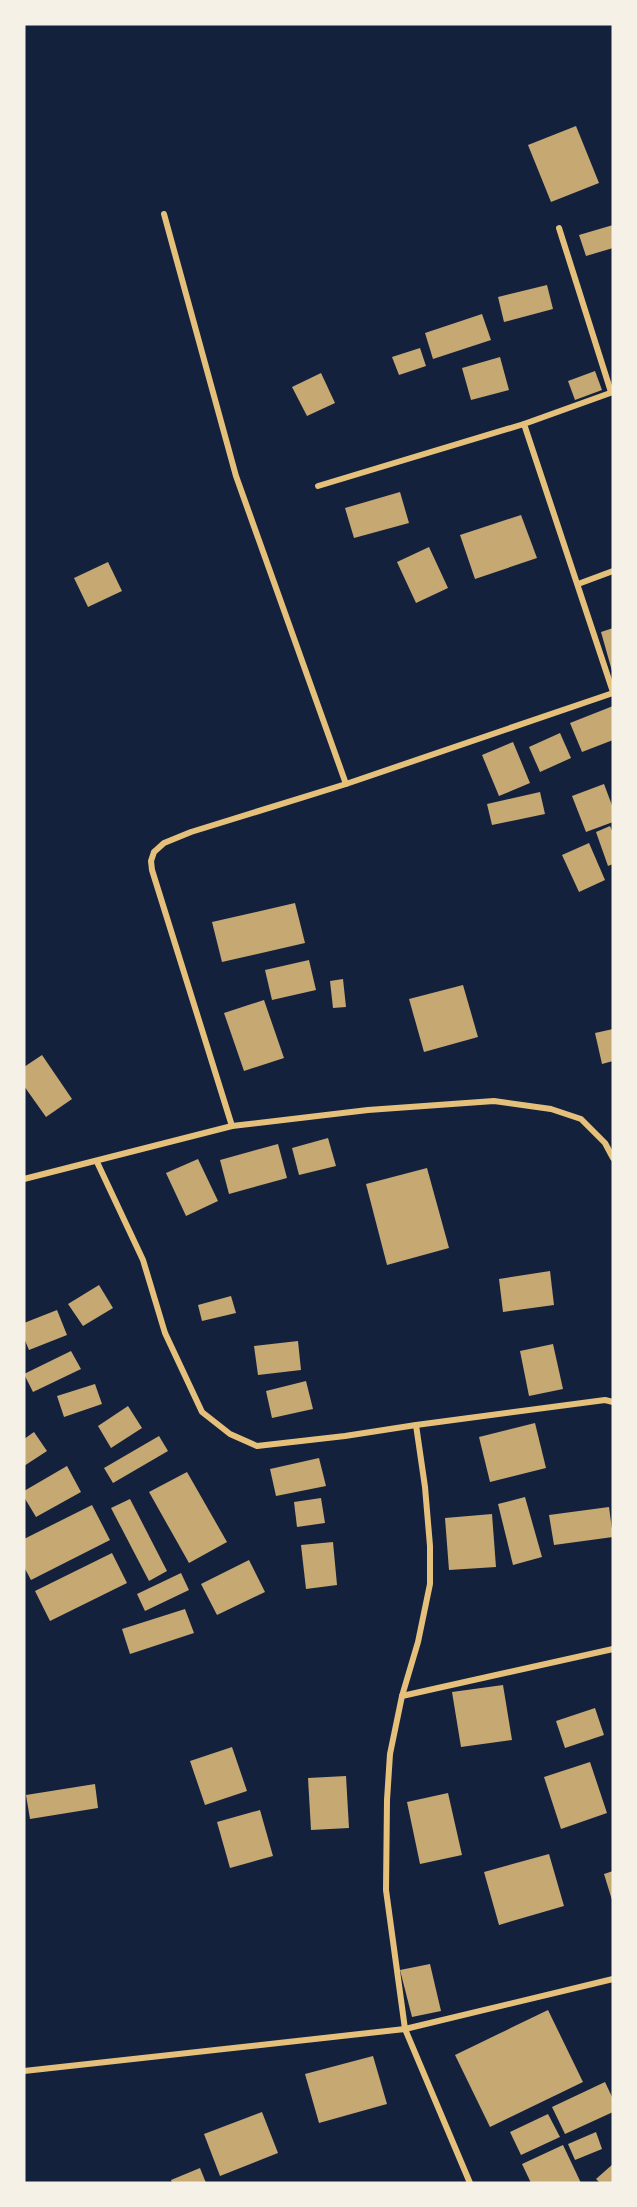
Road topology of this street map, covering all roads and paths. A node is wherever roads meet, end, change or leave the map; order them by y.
1 (164, 214) dead end
2 (559, 228) dead end
3 (612, 392) edge
4 (524, 424) junction
5 (318, 486) dead end
6 (613, 570) edge
7 (578, 584) junction
8 (613, 692) edge
9 (346, 784) junction
10 (232, 1126) junction
11 (613, 1158) edge
12 (97, 1162) junction
13 (24, 1179) edge
14 (613, 1402) edge
15 (416, 1425) junction
16 (613, 1649) edge
17 (402, 1696) junction
18 (613, 1979) edge
19 (405, 2029) junction
20 (24, 2071) edge
21 (470, 2183) edge

1 - 9 street
2 - 3 street
3 - 4 street
4 - 5 street
4 - 7 street
6 - 7 street
7 - 8 street
8 - 9 street
9 - 10 street
10 - 11 street
10 - 12 street
12 - 13 street
12 - 15 street
14 - 15 street
15 - 17 street
16 - 17 street
17 - 19 street
18 - 19 street
19 - 20 street
19 - 21 street

